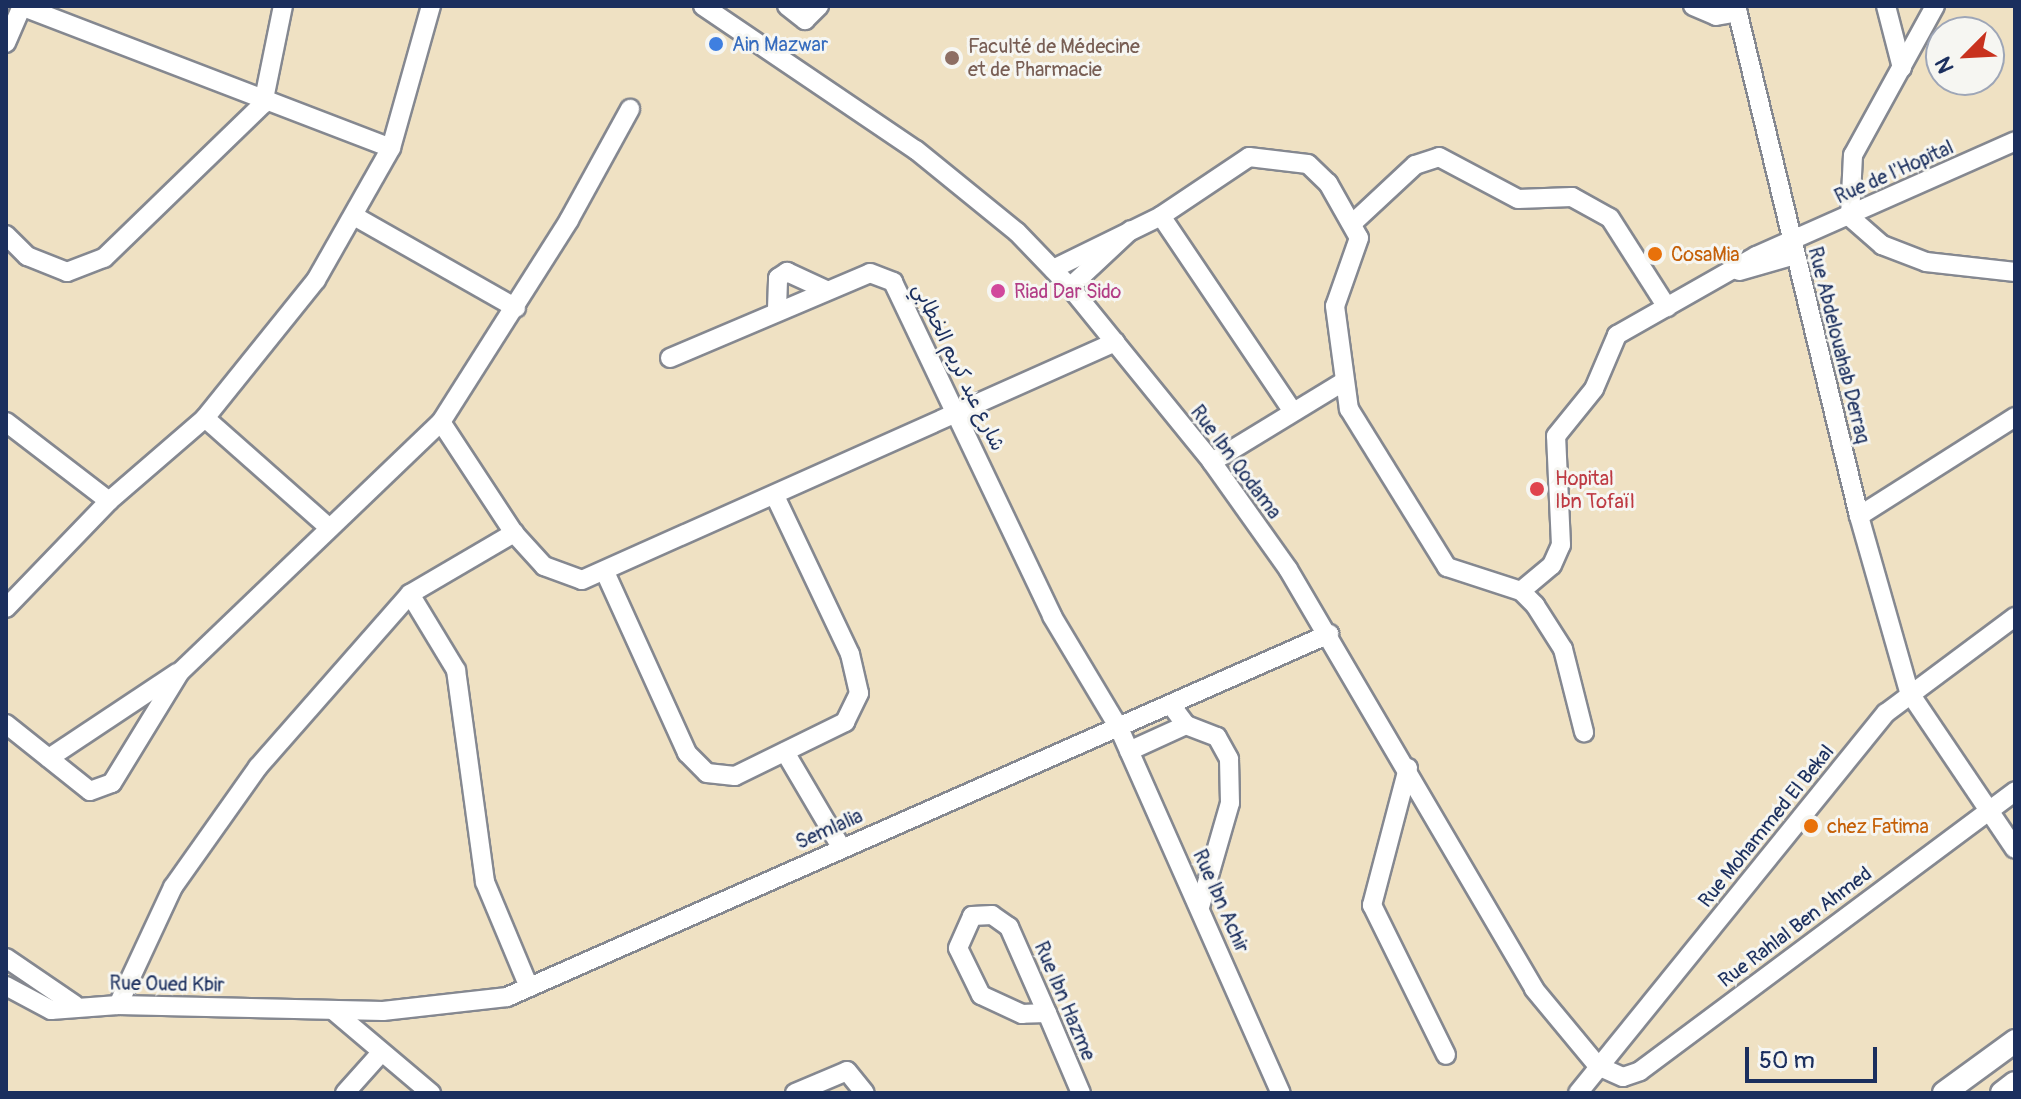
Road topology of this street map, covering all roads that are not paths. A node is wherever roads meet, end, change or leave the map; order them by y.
1 (22, 6) edge
2 (283, 6) edge
3 (431, 6) edge
4 (703, 6) edge
5 (787, 6) edge
6 (819, 6) edge
7 (1693, 6) edge
8 (1886, 6) edge
9 (1935, 6) edge
10 (1737, 9) edge
11 (6, 43) edge
12 (1902, 68) junction
13 (263, 104) junction
14 (630, 109) dead end
15 (2015, 141) edge
16 (391, 148) junction
17 (1161, 216) junction
18 (356, 217) junction
19 (1850, 217) junction
20 (1355, 221) junction
21 (1131, 230) junction
22 (6, 235) edge
23 (1793, 248) junction
24 (1053, 269) junction
25 (2015, 272) edge
26 (1070, 287) junction
27 (824, 289) junction
28 (1667, 307) junction
29 (516, 308) junction
30 (777, 309) junction
31 (1115, 342) junction
32 (670, 358) dead end
33 (1343, 382) junction
34 (1291, 409) junction
35 (959, 413) junction
36 (2015, 417) edge
37 (205, 418) junction
38 (441, 422) junction
39 (9, 430) edge
40 (1212, 462) junction
41 (775, 496) junction
42 (109, 501) junction
43 (1859, 516) junction
44 (326, 525) junction
45 (514, 533) junction
46 (605, 572) junction
47 (1521, 591) junction
48 (410, 594) junction
49 (6, 608) edge
50 (2015, 617) edge
51 (1329, 634) junction
52 (180, 672) junction
53 (1909, 692) junction
54 (1171, 705) junction
55 (6, 724) edge
56 (1186, 725) junction
57 (1119, 728) junction
58 (1584, 732) dead end
59 (1129, 751) junction
60 (785, 752) junction
61 (49, 758) junction
62 (1408, 768) junction
63 (2015, 791) edge
64 (1986, 811) junction
65 (841, 847) junction
66 (2015, 849) edge
67 (1200, 907) junction
68 (6, 958) edge
69 (6, 986) edge
70 (529, 987) junction
71 (75, 1005) junction
72 (118, 1005) junction
73 (335, 1012) junction
74 (1047, 1013) junction
75 (2015, 1041) edge
76 (379, 1055) junction
77 (1446, 1055) dead end
78 (1598, 1066) junction
79 (345, 1093) edge
80 (431, 1093) edge
81 (795, 1093) edge
82 (865, 1093) edge
83 (1081, 1093) edge
84 (1281, 1093) edge
85 (1578, 1093) edge
86 (1944, 1093) edge

1 - 11 street
1 - 13 street
2 - 13 street
3 - 16 street
4 - 24 street, Rue Ibn Qodama
5 - 6 street
7 - 10 street
8 - 12 street
9 - 12 street
10 - 23 street, Rue Abdelouahab Derraq
12 - 19 street
13 - 16 street
13 - 22 street
14 - 29 street
15 - 19 street, Rue de l'Hopital
16 - 18 street
17 - 20 street
17 - 21 street
17 - 34 street
18 - 29 street
18 - 37 street
19 - 23 street, Rue de l'Hopital
19 - 25 street
20 - 28 street
20 - 33 street
21 - 24 street
21 - 26 street
23 - 28 street, Rue de l'Hopital
23 - 43 street, Rue Abdelouahab Derraq
24 - 26 street, Rue Ibn Qodama
26 - 31 street, Rue Ibn Qodama
27 - 30 street, شارع عبد كريم الخطابي
27 - 30 street
27 - 35 street, شارع عبد كريم الخطابي
28 - 47 street, Rue de l'Hopital
29 - 38 street
30 - 32 street, شارع عبد كريم الخطابي
31 - 35 street
31 - 40 street, Rue Ibn Qodama
33 - 34 street
33 - 47 street
34 - 40 street
35 - 41 street
35 - 57 street, شارع عبد كريم الخطابي
36 - 43 street
37 - 42 street
37 - 44 street
38 - 44 street
38 - 45 street
39 - 42 street
40 - 51 street, Rue Ibn Qodama
41 - 46 street
41 - 60 street
42 - 49 street
43 - 53 street, Rue Abdelouahab Derraq
44 - 52 street
45 - 46 street
45 - 48 street
46 - 60 street
47 - 58 street
48 - 70 street
48 - 72 street
50 - 53 street, Rue Mohammed El Bekal
51 - 54 street, Semlalia
51 - 62 street, Rue Ibn Qodama
52 - 61 street
52 - 61 street
53 - 64 street, Rue Abdelouahab Derraq
53 - 78 street, Rue Mohammed El Bekal
54 - 56 street
54 - 57 street, Semlalia
55 - 61 street
56 - 59 street
56 - 67 street
57 - 59 street, Rue Ibn Achir
57 - 65 street, Semlalia
59 - 67 street, Rue Ibn Achir
60 - 65 street
62 - 77 street
62 - 78 street, Rue Ibn Qodama
63 - 64 street, Rue Rahlal Ben Ahmed
64 - 66 street, Rue Abdelouahab Derraq
64 - 78 street, Rue Rahlal Ben Ahmed
65 - 70 street, Semlalia
67 - 84 street, Rue Ibn Achir
68 - 71 street
69 - 71 street, Rue Oued Kbir
70 - 73 street, Semlalia
71 - 72 street, Rue Oued Kbir
72 - 73 street, Rue Oued Kbir
73 - 76 street
74 - 74 street, Rue Ibn Hazme
74 - 83 street, Rue Ibn Hazme
75 - 86 main road
76 - 79 street
76 - 80 street
78 - 85 street, Rue Mohammed El Bekal
81 - 82 street

